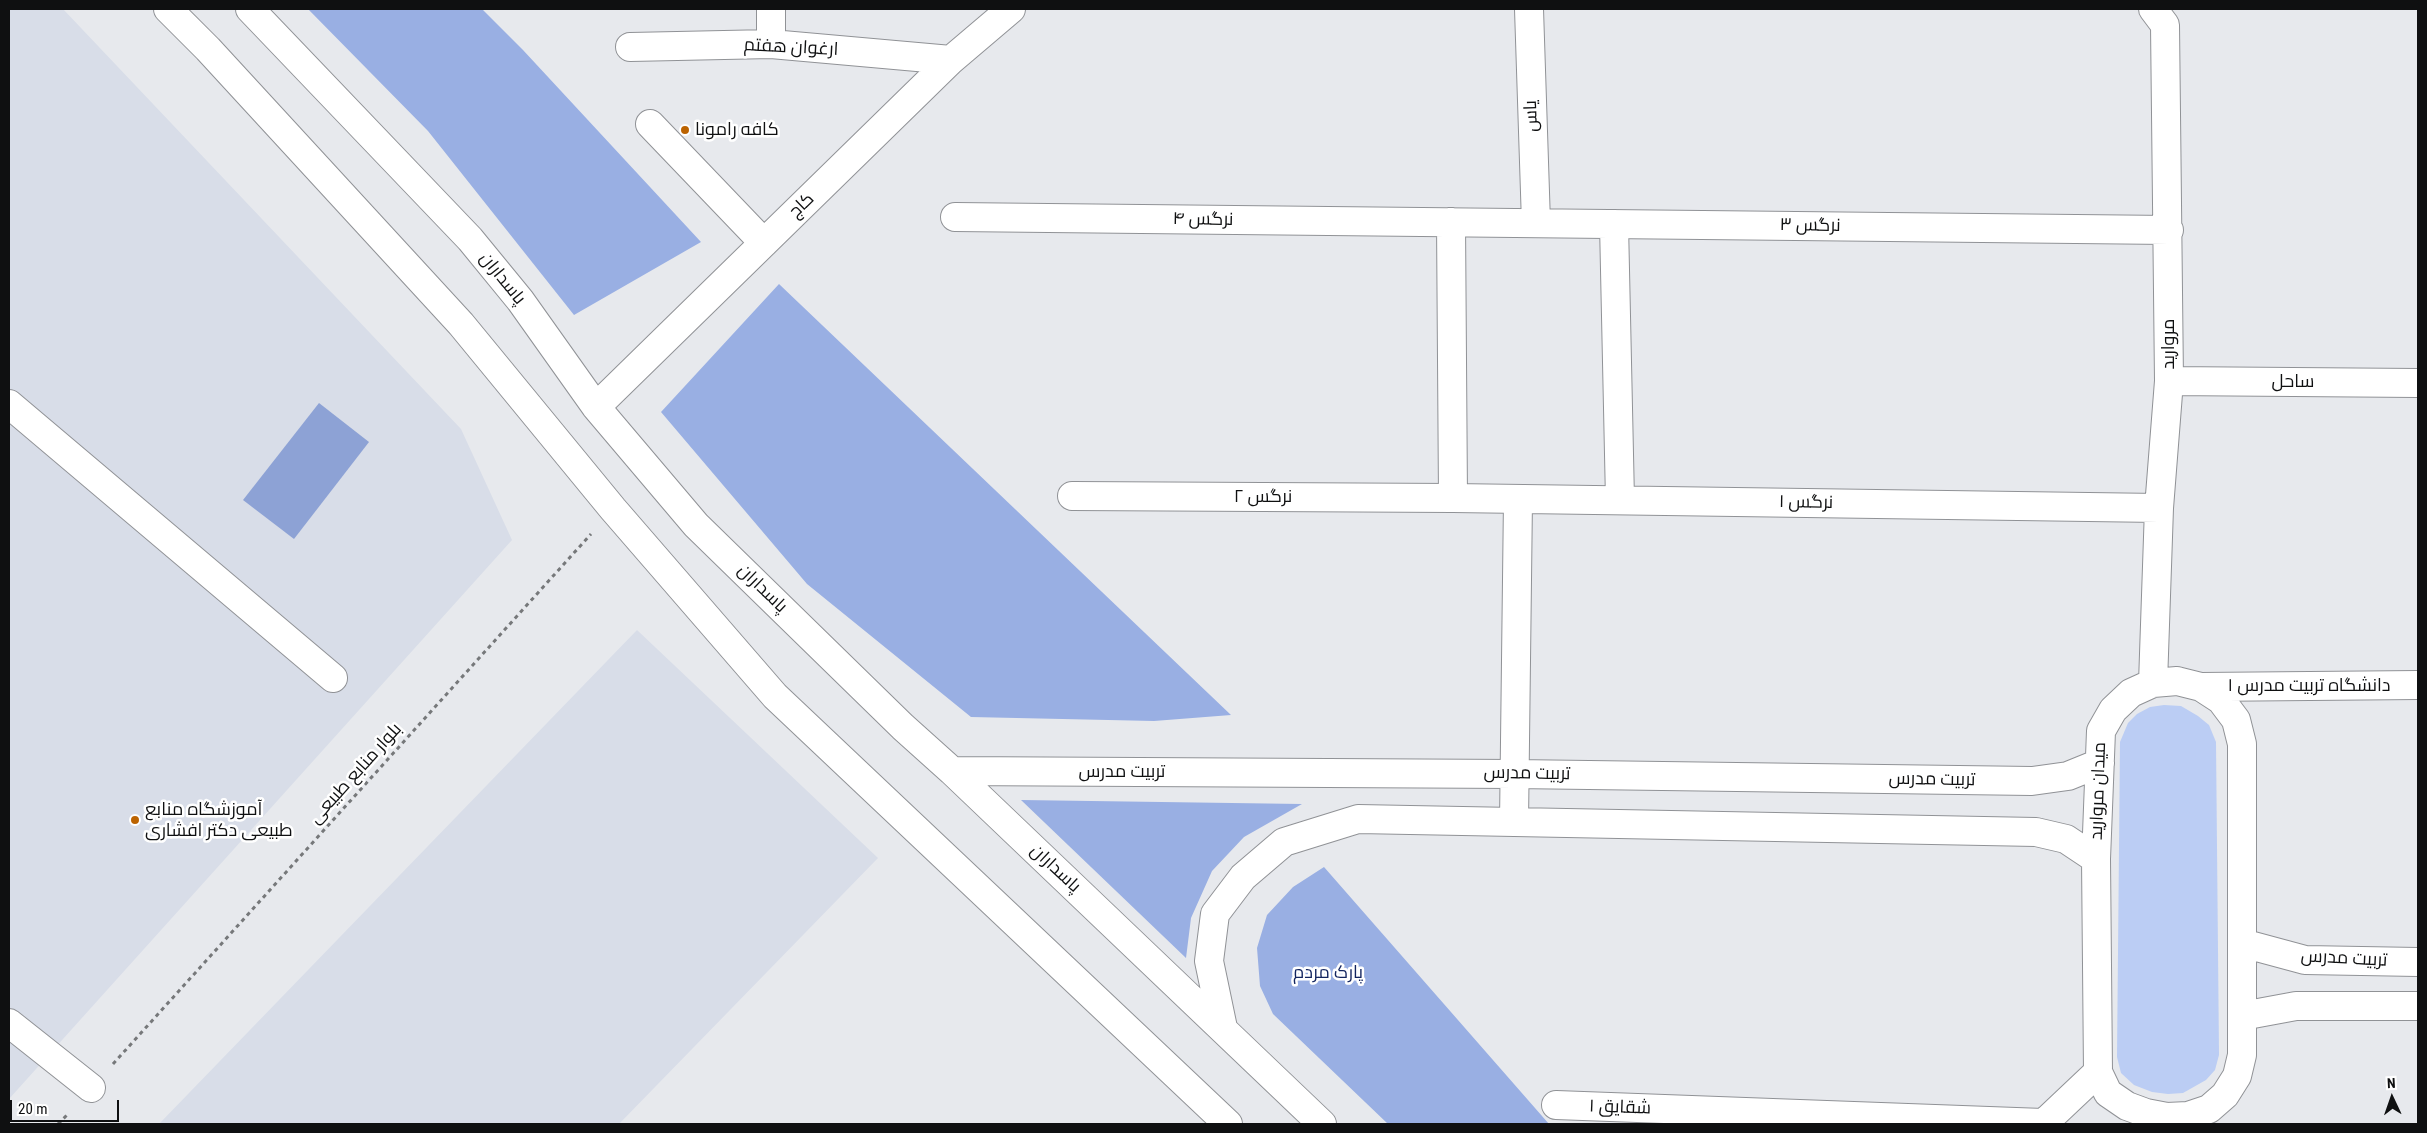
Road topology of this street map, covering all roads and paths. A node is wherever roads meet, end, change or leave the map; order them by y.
1 (168, 9) edge
2 (250, 9) edge
3 (771, 9) edge
4 (1011, 9) edge
5 (1528, 9) edge
6 (2153, 9) edge
7 (771, 44) junction
8 (630, 47) dead end
9 (951, 60) junction
10 (650, 124) dead end
11 (955, 217) dead end
12 (1451, 222) junction
13 (1536, 223) junction
14 (1614, 224) junction
15 (2169, 230) junction
16 (764, 243) junction
17 (2169, 381) junction
18 (2418, 383) edge
19 (9, 404) edge
20 (596, 407) junction
21 (1072, 496) dead end
22 (1453, 498) junction
23 (1518, 499) junction
24 (1620, 500) junction
25 (2159, 508) junction
26 (613, 509) junction
27 (332, 678) dead end
28 (2153, 683) junction
29 (2418, 685) edge
30 (2201, 687) junction
31 (2100, 763) junction
32 (952, 771) junction
33 (1515, 774) junction
34 (1514, 822) junction
35 (2096, 859) junction
36 (2242, 943) junction
37 (2418, 962) edge
38 (2418, 1006) edge
39 (2242, 1016) junction
40 (9, 1023) edge
41 (1223, 1028) junction
42 (2098, 1072) junction
43 (91, 1088) junction
44 (1556, 1105) dead end
45 (58, 1124) edge
46 (1228, 1124) edge
47 (1322, 1124) edge
48 (2043, 1124) edge

1 - 26 street
2 - 20 street, پاسداران
3 - 7 street
4 - 9 street, کاج
5 - 13 street, یاس
6 - 15 street, مروارید
7 - 8 street, ارغوان هفتم
7 - 9 street, ارغوان هفتم
9 - 16 street, کاج
10 - 16 street
11 - 12 street, نرگس ۴
12 - 13 street, نرگس ۳
12 - 22 street
13 - 14 street, نرگس ۳
14 - 15 street, نرگس ۳
14 - 24 street
15 - 17 street, مروارید
16 - 20 street, کاج
17 - 18 street, ساحل
17 - 25 street, مروارید
19 - 27 street
20 - 32 street, پاسداران
21 - 22 street, نرگس ۲
22 - 23 street, نرگس ۱
23 - 24 street, نرگس ۱
23 - 33 street
24 - 25 street, نرگس ۱
25 - 28 street, مروارید
26 - 43 path, بلوار منابع طبیعی
26 - 46 street
28 - 30 street, میدان مروارید
28 - 31 street, میدان مروارید
29 - 30 street, ۱ دانشگاه تربیت مدرس
30 - 36 street, میدان مروارید
31 - 33 street, تربیت مدرس
31 - 35 street, میدان مروارید
32 - 33 street, تربیت مدرس
32 - 41 street, پاسداران
33 - 34 street
34 - 35 street
34 - 41 street
35 - 42 street, میدان مروارید
36 - 37 street, تربیت مدرس
36 - 39 street, میدان مروارید
38 - 39 street
39 - 42 street, میدان مروارید
40 - 43 street
41 - 47 street, پاسداران
42 - 48 street
43 - 45 path, بلوار منابع طبیعی
44 - 48 street, شقایق ۱

